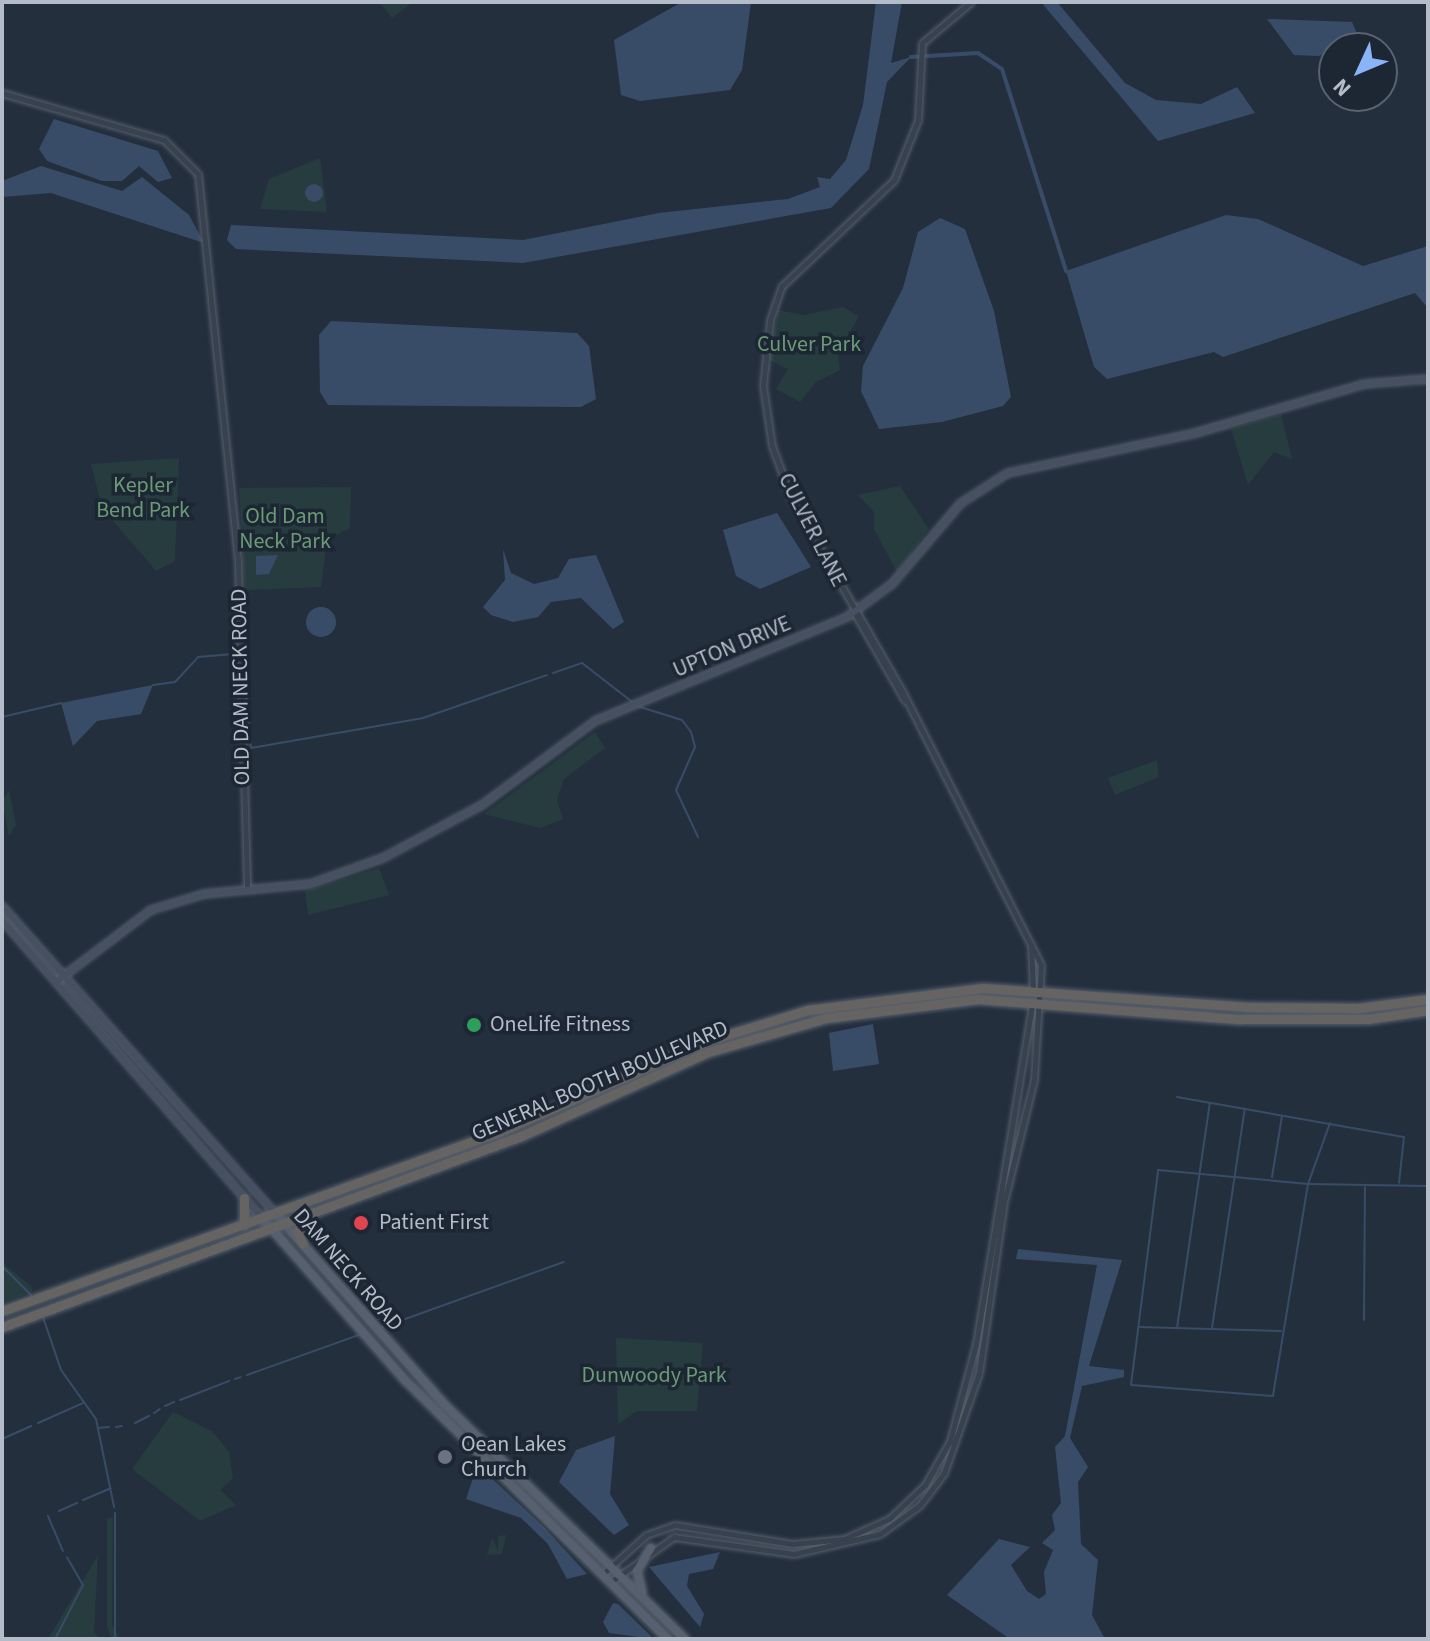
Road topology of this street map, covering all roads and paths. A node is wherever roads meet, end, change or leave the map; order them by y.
1 (971, 2) edge
2 (2, 93) edge
3 (1428, 379) edge
4 (855, 612) junction
5 (247, 889) junction
6 (2, 906) edge
7 (2, 920) edge
8 (63, 977) junction
9 (56, 982) junction
10 (1037, 988) junction
11 (1428, 999) edge
12 (1037, 1000) junction
13 (1428, 1010) edge
14 (177, 1103) junction
15 (169, 1111) junction
16 (244, 1198) junction
17 (275, 1213) junction
18 (303, 1217) junction
19 (263, 1219) junction
20 (285, 1224) junction
21 (244, 1225) junction
22 (272, 1229) junction
23 (303, 1244) junction
24 (988, 1267) junction
25 (997, 1267) junction
26 (2, 1311) edge
27 (2, 1327) edge
28 (970, 1371) junction
29 (979, 1373) junction
30 (651, 1548) junction
31 (612, 1565) junction
32 (604, 1573) junction
33 (621, 1573) junction
34 (612, 1581) junction
35 (643, 1597) junction
36 (668, 1639) edge
37 (685, 1639) edge

1 - 4 street, CULVER LANE
2 - 5 street, OLD DAM NECK ROAD
3 - 4 main road, UPTON DRIVE
4 - 5 main road, UPTON DRIVE
4 - 10 street, CULVER LANE
5 - 8 main road, UPTON DRIVE
6 - 8 main road, DAM NECK ROAD
7 - 9 main road, DAM NECK ROAD
8 - 9 main road, UPTON DRIVE
8 - 14 main road, DAM NECK ROAD
9 - 15 main road, DAM NECK ROAD
10 - 11 highway, GENERAL BOOTH BOULEVARD
10 - 12 street, CULVER LANE
10 - 17 highway, GENERAL BOOTH BOULEVARD
12 - 13 highway, GENERAL BOOTH BOULEVARD
12 - 18 highway, GENERAL BOOTH BOULEVARD
12 - 24 street
12 - 25 street
14 - 15 main road
14 - 17 main road, DAM NECK ROAD
15 - 16 main road, DAM NECK ROAD
16 - 19 main road, DAM NECK ROAD
16 - 21 highway
17 - 19 highway, GENERAL BOOTH BOULEVARD
17 - 20 main road, DAM NECK ROAD
18 - 20 highway, GENERAL BOOTH BOULEVARD
18 - 23 highway
19 - 21 highway, GENERAL BOOTH BOULEVARD
19 - 22 main road, DAM NECK ROAD
20 - 22 highway, GENERAL BOOTH BOULEVARD
20 - 23 main road, DAM NECK ROAD
21 - 26 highway, GENERAL BOOTH BOULEVARD
22 - 27 highway, GENERAL BOOTH BOULEVARD
22 - 32 main road, DAM NECK ROAD
23 - 31 main road, DAM NECK ROAD
24 - 25 street
24 - 28 street
25 - 29 street
28 - 29 street
28 - 31 street
29 - 30 street
30 - 33 street
30 - 35 main road
31 - 32 street
31 - 33 main road, DAM NECK ROAD
32 - 34 main road, DAM NECK ROAD
33 - 34 street
33 - 35 main road, DAM NECK ROAD
34 - 36 main road, DAM NECK ROAD
35 - 37 main road, DAM NECK ROAD

